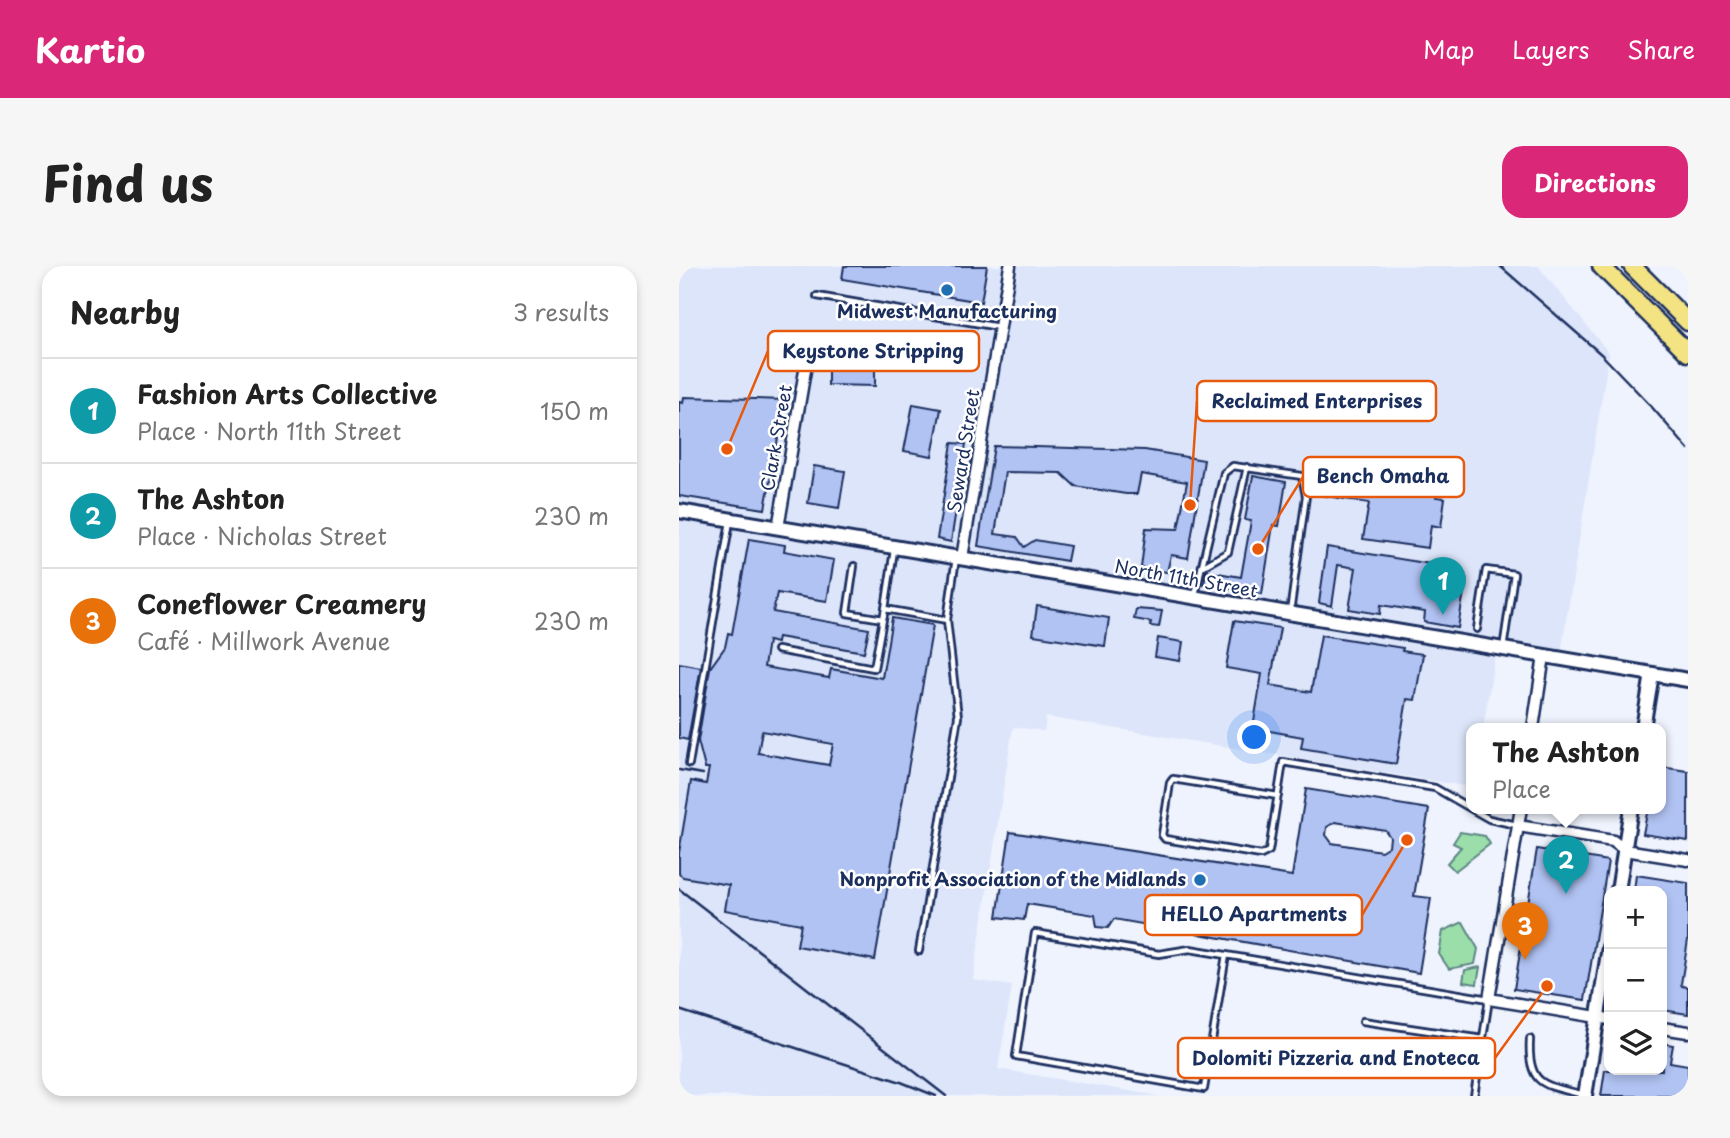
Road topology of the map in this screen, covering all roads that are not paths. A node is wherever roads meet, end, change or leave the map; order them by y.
1 (1010, 266) edge
2 (1601, 266) edge
3 (1632, 266) edge
4 (817, 296) dead end
5 (1688, 322) edge
6 (1000, 327) junction
7 (808, 353) dead end
8 (1688, 353) edge
9 (1247, 467) junction
10 (679, 511) edge
11 (730, 520) junction
12 (778, 528) junction
13 (894, 547) junction
14 (959, 558) junction
15 (854, 566) dead end
16 (1202, 567) junction
17 (1195, 598) junction
18 (885, 609) junction
19 (1289, 614) junction
20 (883, 619) junction
21 (947, 620) junction
22 (1477, 629) dead end
23 (777, 650) dead end
24 (1503, 650) junction
25 (1544, 656) junction
26 (1652, 674) junction
27 (1688, 680) edge
28 (1534, 723) edge
29 (1644, 723) edge
30 (689, 764) dead end
31 (1278, 796) junction
32 (1466, 806) edge
33 (1480, 814) edge
34 (1520, 814) edge
35 (1630, 814) edge
36 (1518, 826) junction
37 (1625, 850) junction
38 (1688, 860) edge
39 (1619, 886) edge
40 (1609, 949) edge
41 (919, 951) dead end
42 (1226, 955) junction
43 (1489, 999) junction
44 (1604, 1012) edge
45 (1604, 1018) edge
46 (1363, 1021) dead end
47 (1667, 1029) edge
48 (1688, 1032) edge
49 (1483, 1039) junction
50 (1529, 1039) dead end
51 (1473, 1096) edge
52 (1585, 1096) edge

1 - 6 street, Seward Street
2 - 8 highway
3 - 5 highway
4 - 6 lane
6 - 14 street, Seward Street
7 - 12 street, Clark Street
9 - 16 lane
9 - 16 lane
9 - 19 lane
10 - 11 street, North 11th Street
11 - 12 street, North 11th Street
11 - 30 lane
12 - 13 street, North 11th Street
13 - 14 street, North 11th Street
13 - 18 lane
14 - 17 street, North 11th Street
14 - 21 lane
15 - 20 lane
16 - 17 lane
17 - 19 street, North 11th Street
18 - 20 lane
18 - 21 lane
19 - 24 street, North 11th Street
20 - 23 lane
21 - 41 lane
22 - 24 lane
24 - 25 street, North 11th Street
25 - 26 street, North 11th Street
25 - 28 street
26 - 27 street, North 11th Street
26 - 29 street
31 - 31 lane
31 - 32 lane
33 - 36 lane
34 - 36 street
35 - 37 street
36 - 37 street
36 - 43 street
37 - 38 street
37 - 39 street
40 - 44 street
42 - 42 lane
42 - 43 lane
43 - 45 street
43 - 49 lane
45 - 52 street
46 - 49 lane
47 - 48 street
49 - 51 lane
50 - 52 lane

